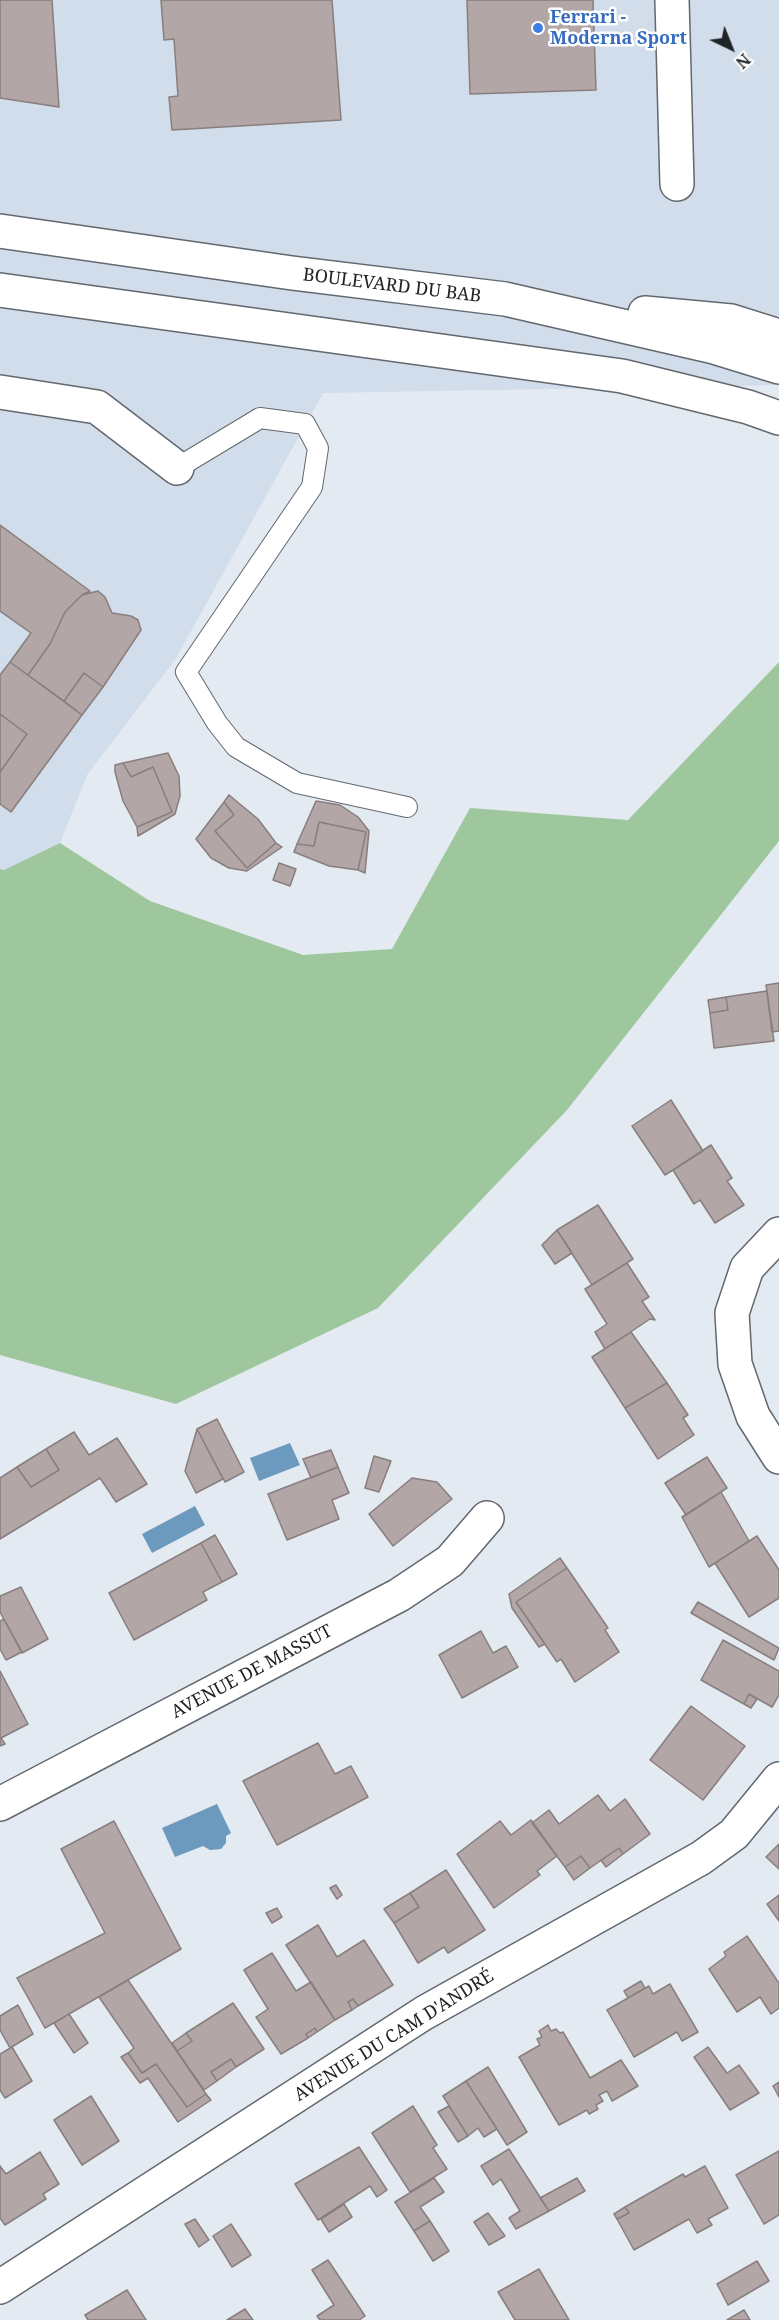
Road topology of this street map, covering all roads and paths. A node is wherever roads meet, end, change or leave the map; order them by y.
1 (672, 0) edge
2 (677, 184) dead end
3 (0, 231) edge
4 (0, 290) edge
5 (505, 299) junction
6 (779, 336) edge
7 (779, 367) edge
8 (0, 392) edge
9 (779, 418) edge
10 (177, 468) joint
11 (407, 807) dead end
12 (779, 1234) edge
13 (779, 1457) edge
14 (488, 1518) dead end
15 (779, 1779) edge
16 (0, 1804) edge
17 (0, 2287) edge

1 - 2 street
3 - 5 street, BOULEVARD DU BAB
4 - 9 street
5 - 6 street
5 - 7 street, BOULEVARD DU BAB
8 - 10 street
10 - 11 lane
12 - 13 street
14 - 16 street, AVENUE DE MASSUT
15 - 17 street, AVENUE DU CAM D'ANDRÉ

